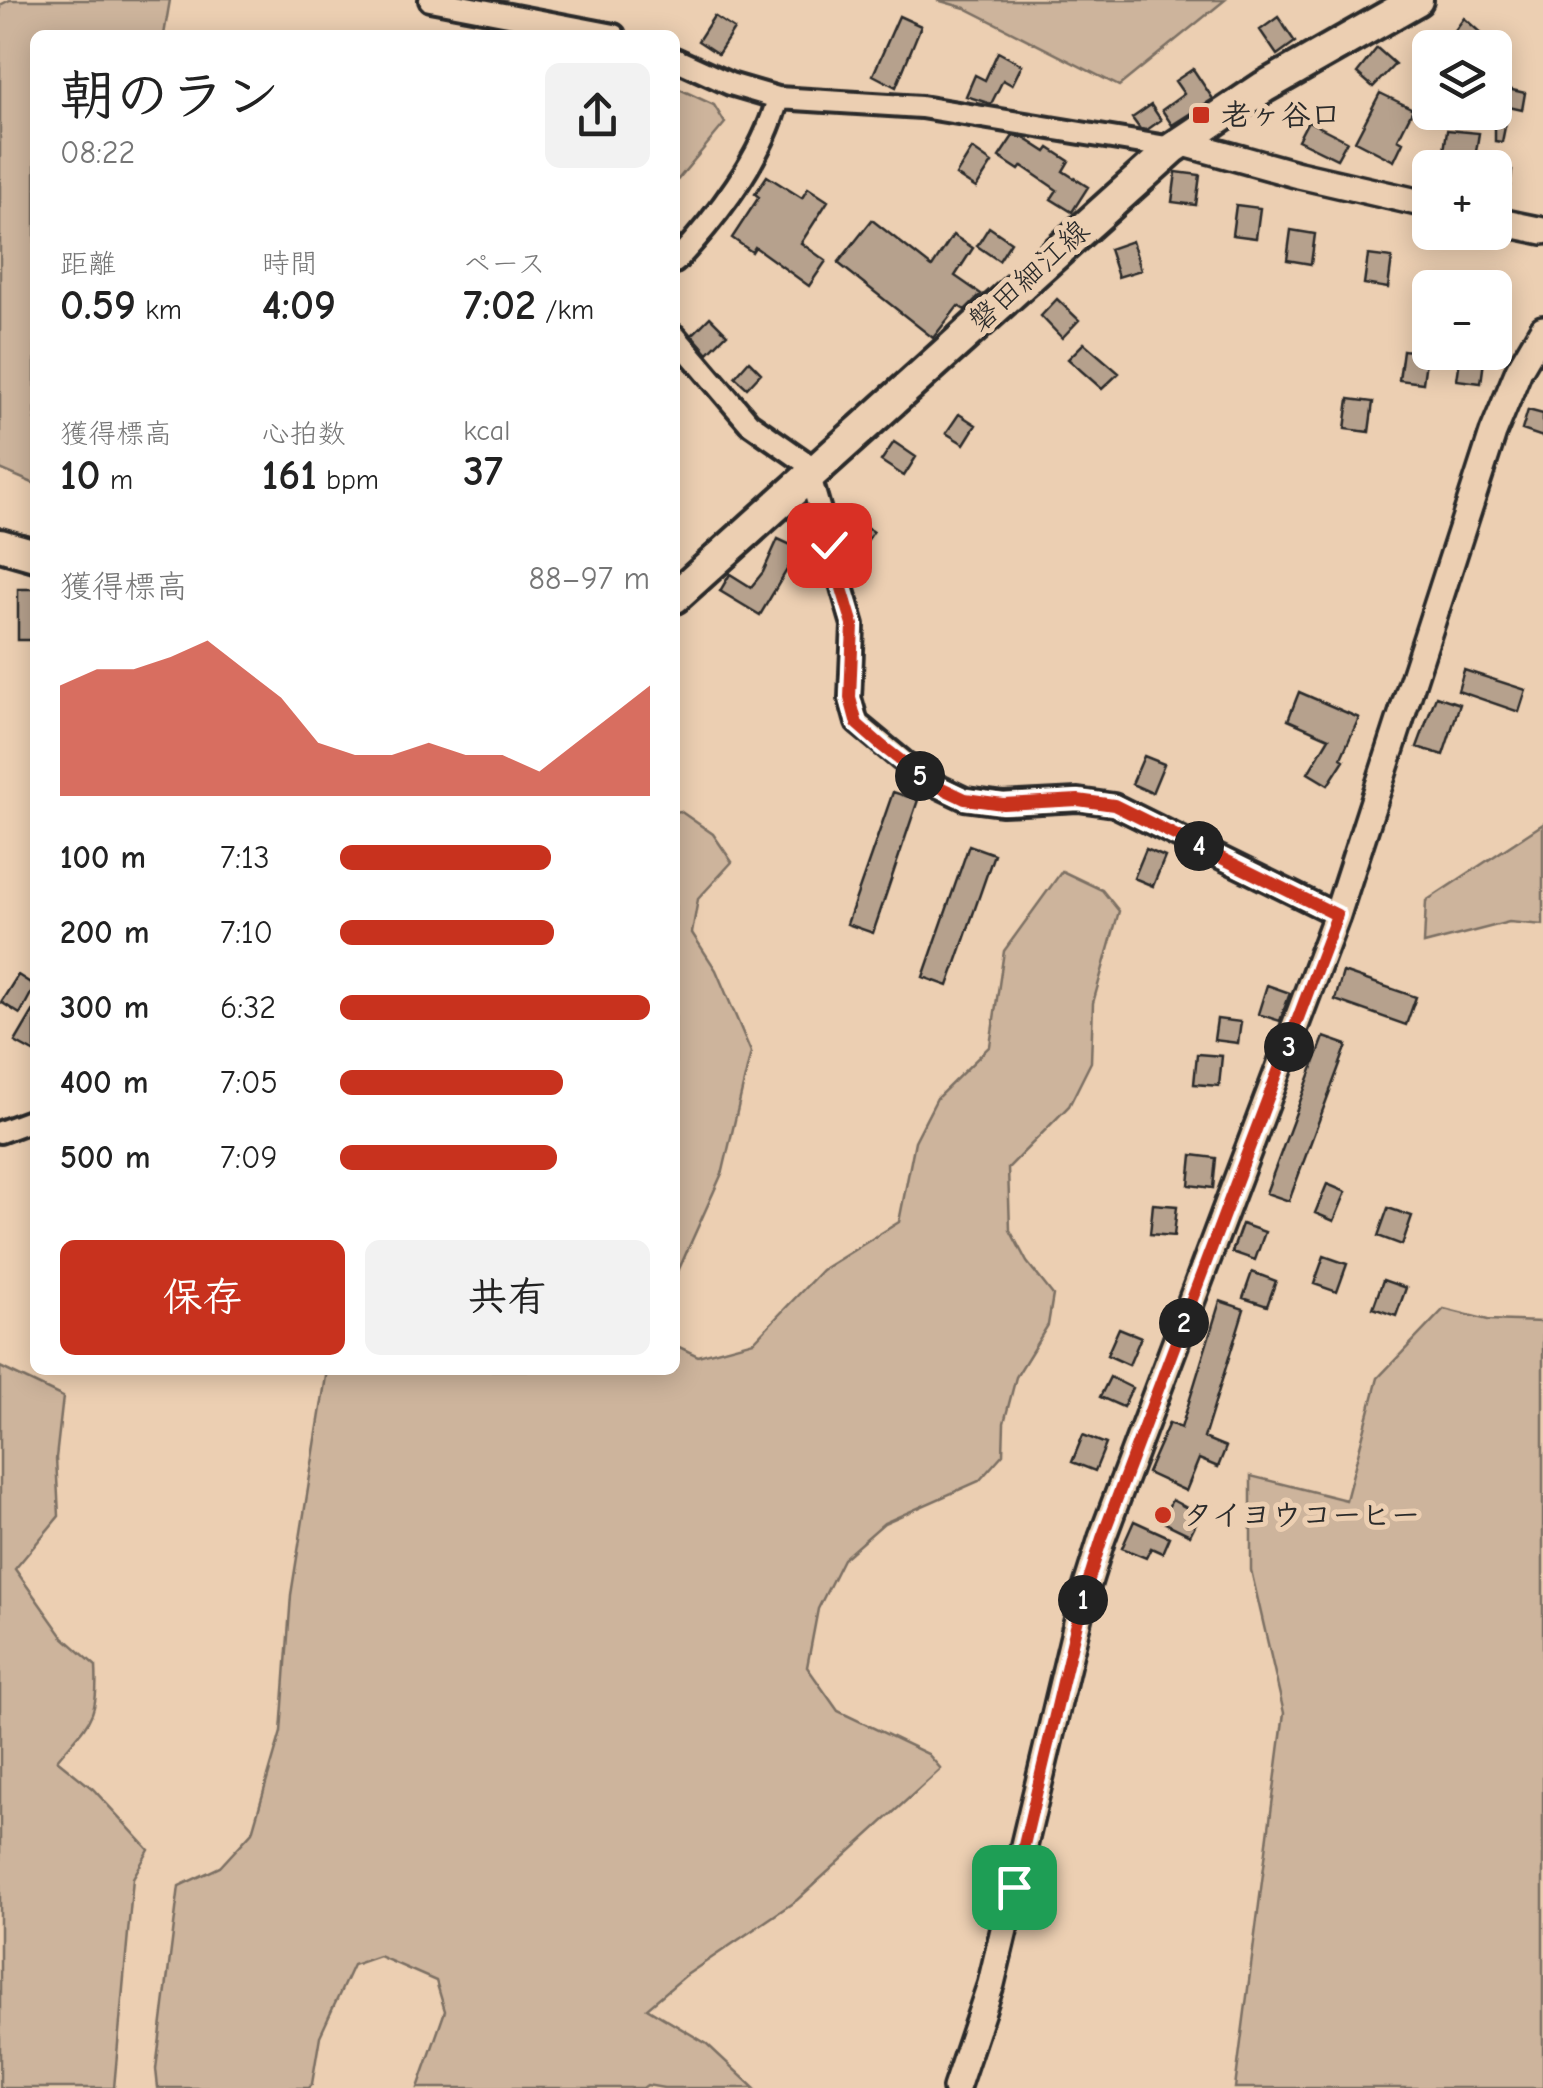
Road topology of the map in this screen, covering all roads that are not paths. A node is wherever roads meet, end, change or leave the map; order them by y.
1 (430, 0) edge
2 (1417, 0) edge
3 (588, 30) edge
4 (680, 60) edge
5 (778, 98) junction
6 (1177, 145) junction
7 (1412, 201) edge
8 (1512, 224) edge
9 (1543, 232) edge
10 (680, 257) edge
11 (1543, 330) edge
12 (680, 342) edge
13 (812, 471) junction
14 (0, 544) edge
15 (30, 554) edge
16 (680, 592) edge
17 (1337, 915) junction
18 (30, 1121) edge
19 (0, 1132) edge
20 (956, 2088) edge

1 - 3 street
2 - 6 main road, 磐田細江線
4 - 5 street
5 - 6 street
5 - 10 street
6 - 7 street
6 - 13 main road, 磐田細江線
8 - 9 street
11 - 17 street
12 - 13 street
13 - 16 main road, 磐田細江線
13 - 17 street
14 - 15 main road
17 - 20 street
18 - 19 street

